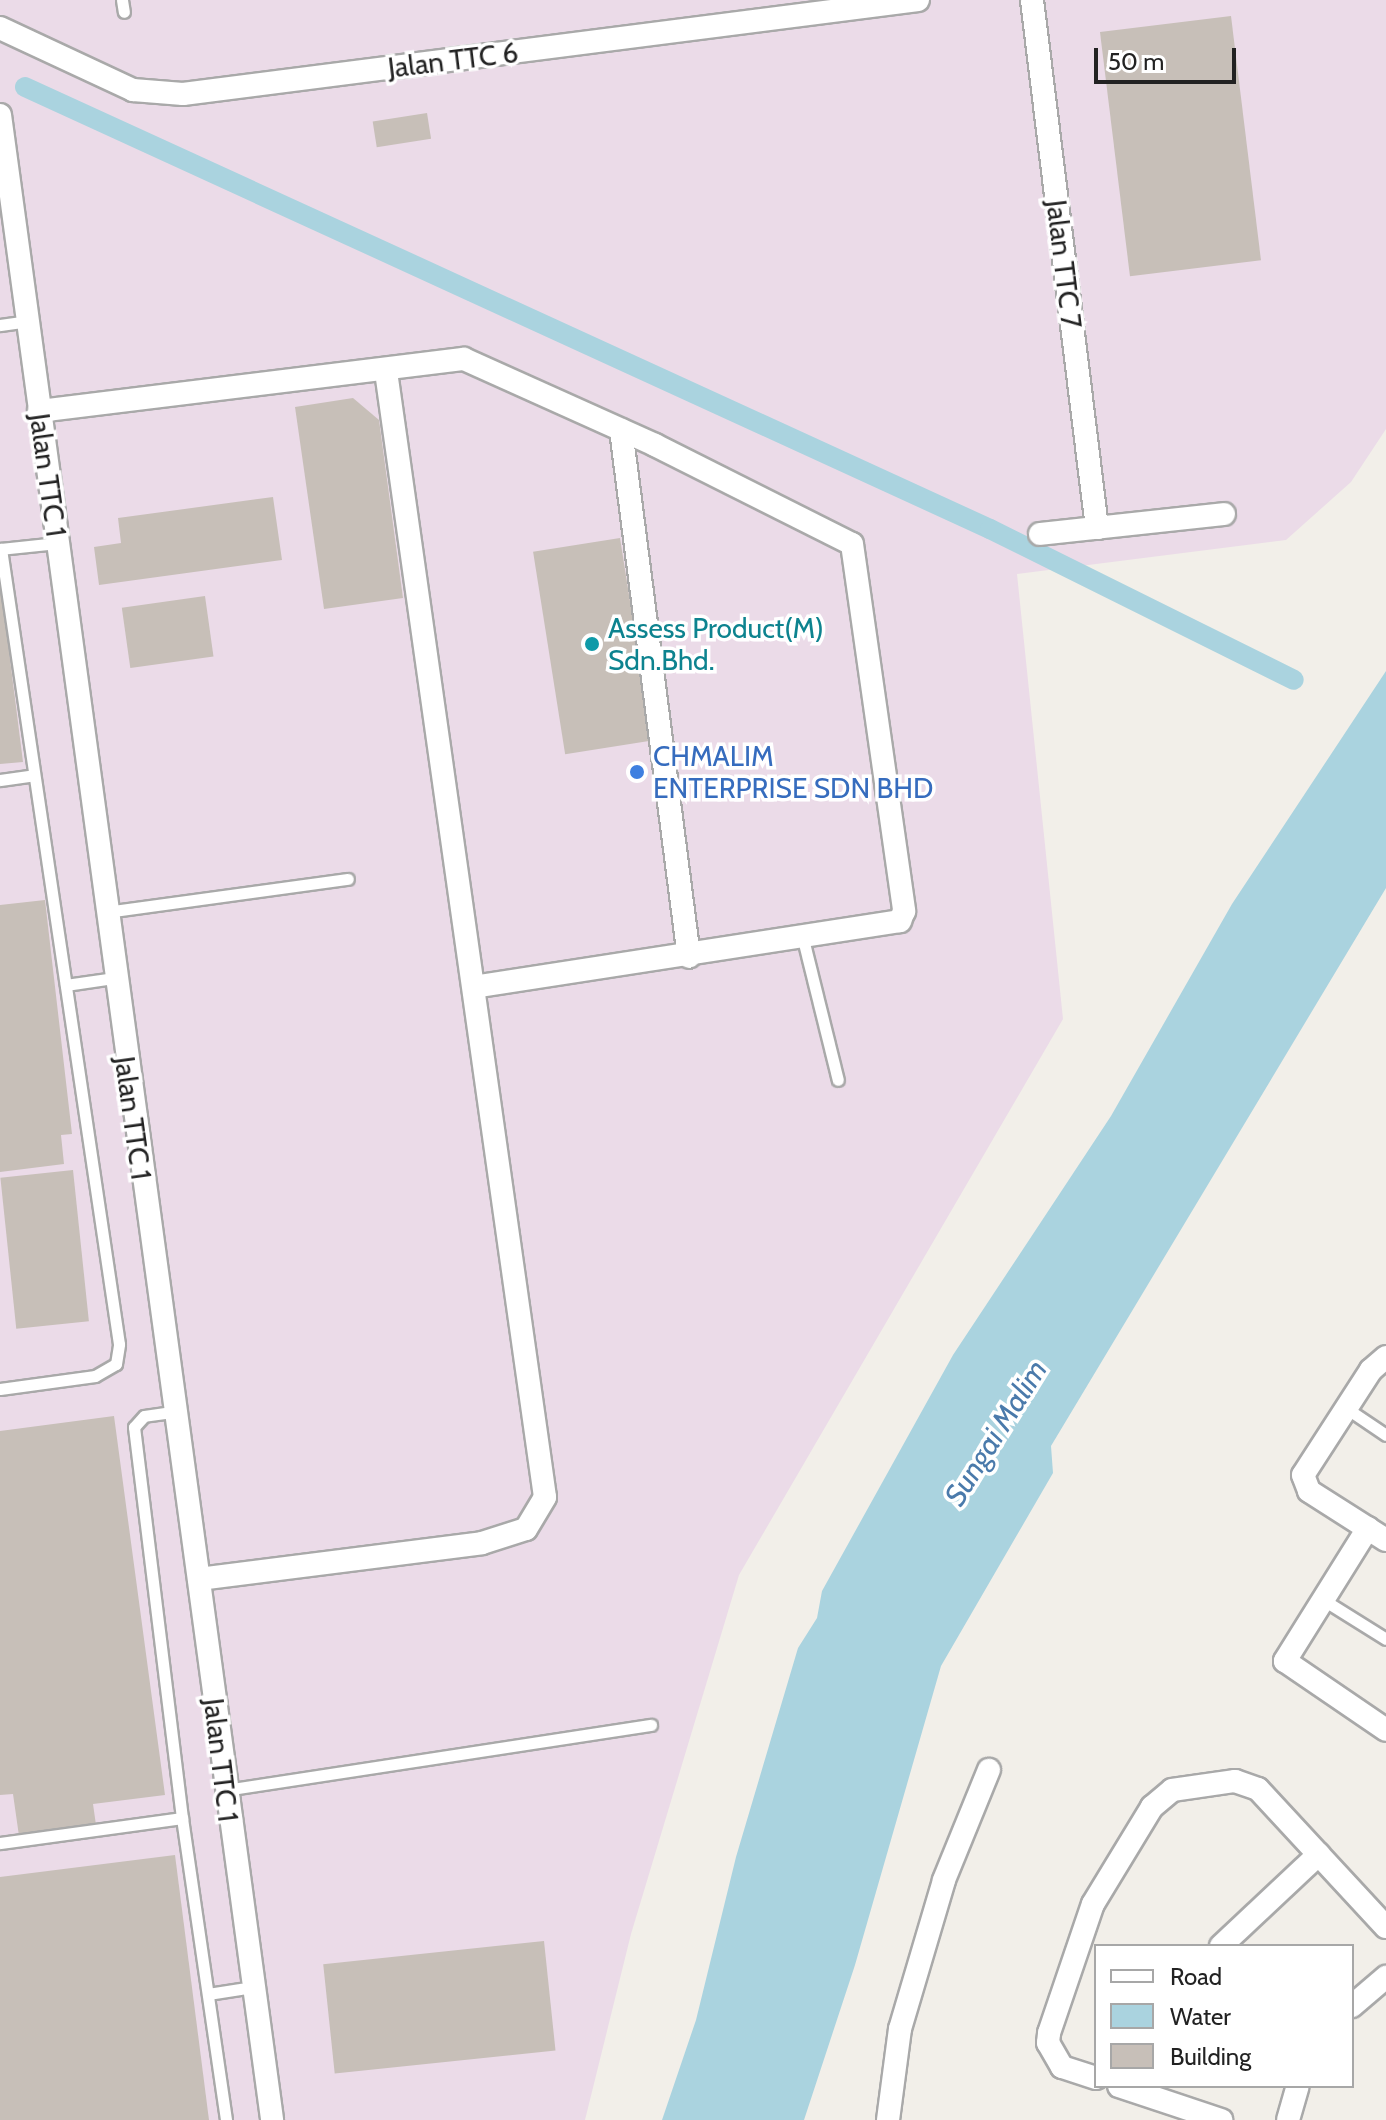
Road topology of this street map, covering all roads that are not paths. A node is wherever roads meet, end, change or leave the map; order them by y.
1 (918, 0) edge
2 (1032, 0) edge
3 (0, 28) edge
4 (1, 129) edge
5 (27, 321) junction
6 (0, 325) edge
7 (386, 371) junction
8 (39, 411) junction
9 (621, 430) junction
10 (1224, 514) dead end
11 (1097, 528) junction
12 (1040, 534) dead end
13 (57, 543) junction
14 (0, 549) edge
15 (34, 775) junction
16 (0, 780) edge
17 (348, 879) dead end
18 (105, 912) junction
19 (803, 939) junction
20 (689, 957) junction
21 (114, 978) junction
22 (66, 985) junction
23 (475, 987) junction
24 (838, 1080) dead end
25 (1386, 1357) edge
26 (0, 1389) edge
27 (1346, 1408) junction
28 (172, 1412) junction
29 (1386, 1435) edge
30 (1377, 1534) edge
31 (199, 1579) junction
32 (1322, 1598) junction
33 (1386, 1639) edge
34 (651, 1725) dead end
35 (1386, 1730) edge
36 (989, 1770) dead end
37 (225, 1790) junction
38 (182, 1818) junction
39 (0, 1843) edge
40 (1319, 1854) junction
41 (1386, 1927) edge
42 (1223, 1944) edge
43 (1386, 1977) edge
44 (253, 1987) junction
45 (208, 1994) junction
46 (1354, 2004) edge
47 (1094, 2077) edge
48 (1132, 2088) edge
49 (1297, 2088) edge
50 (1157, 2092) edge
51 (226, 2120) edge
52 (272, 2120) edge
53 (888, 2120) edge
54 (1221, 2120) edge
55 (1288, 2120) edge

1 - 3 street, Jalan TTC 6
2 - 11 street, Jalan TTC 7
4 - 5 street, Jalan TTC 1
5 - 6 lane
5 - 8 street, Jalan TTC 1
7 - 8 street
7 - 9 street
7 - 23 street
8 - 13 street, Jalan TTC 1
9 - 19 street
9 - 20 street
10 - 11 street
11 - 12 street
13 - 14 lane
13 - 18 street, Jalan TTC 1
14 - 15 lane
15 - 16 lane
15 - 22 lane
17 - 18 lane
18 - 21 street, Jalan TTC 1
19 - 20 street
19 - 24 lane
20 - 23 street
21 - 22 lane
21 - 28 street, Jalan TTC 1
22 - 26 lane
23 - 31 street
25 - 27 street
27 - 29 lane
27 - 30 street
28 - 31 street, Jalan TTC 1
28 - 38 lane
30 - 32 street
31 - 37 street, Jalan TTC 1
32 - 33 lane
32 - 35 street
34 - 37 lane
36 - 53 street
37 - 44 street, Jalan TTC 1
38 - 39 lane
38 - 45 lane
40 - 41 street
40 - 42 street
40 - 47 street
43 - 46 street
44 - 45 lane
44 - 52 street, Jalan TTC 1
45 - 51 lane
48 - 50 street
49 - 55 street
50 - 54 street

